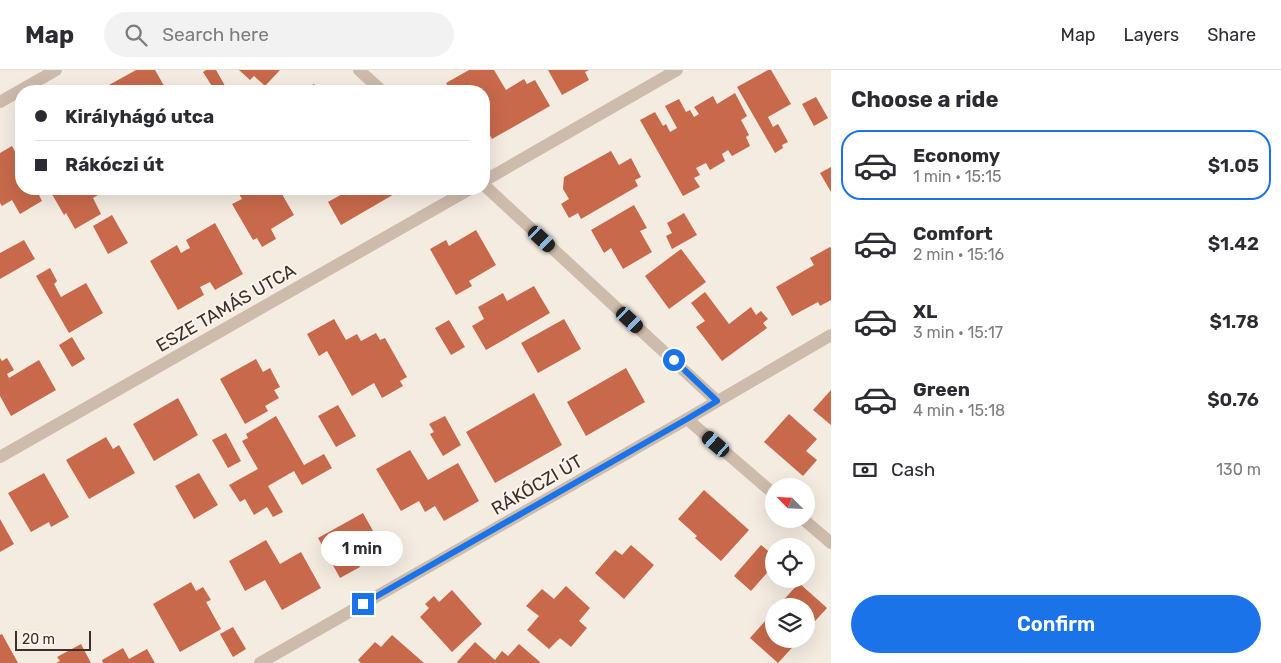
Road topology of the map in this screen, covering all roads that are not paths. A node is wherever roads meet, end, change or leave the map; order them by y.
1 (56, 70) edge
2 (359, 70) edge
3 (677, 70) edge
4 (30, 85) edge
5 (375, 85) edge
6 (15, 93) edge
7 (0, 102) edge
8 (490, 178) edge
9 (490, 191) edge
10 (459, 195) edge
11 (831, 335) edge
12 (717, 401) junction
13 (687, 419) junction
14 (0, 457) edge
15 (765, 486) edge
16 (814, 528) edge
17 (831, 543) edge
18 (260, 663) edge

1 - 4 street
2 - 5 street
3 - 8 street
6 - 7 street
9 - 12 street
10 - 14 street, ESZE TAMÁS UTCA
11 - 12 street, RÁKÓCZI ÚT
12 - 13 street, RÁKÓCZI ÚT
13 - 15 street
13 - 18 street, RÁKÓCZI ÚT
16 - 17 street

